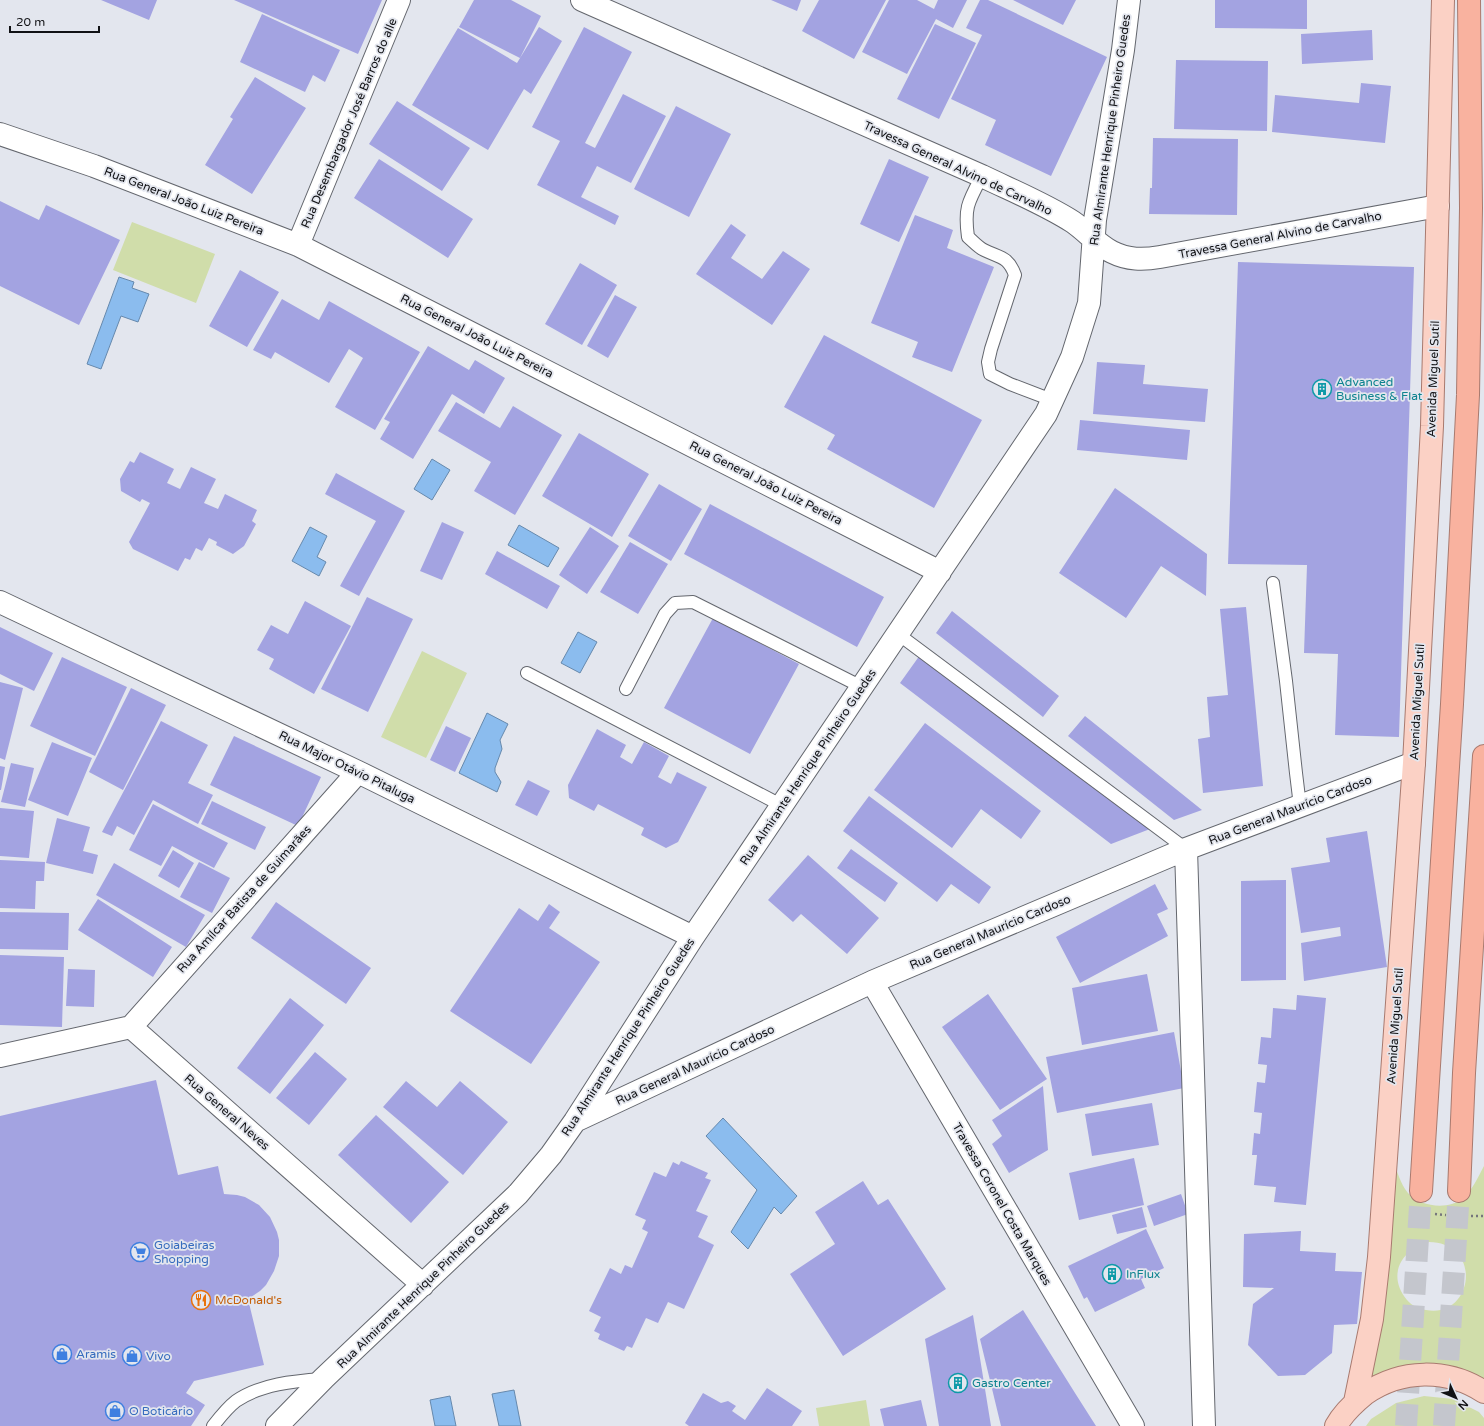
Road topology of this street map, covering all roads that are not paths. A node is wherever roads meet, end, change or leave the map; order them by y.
1 (400, 0) edge
2 (582, 0) edge
3 (1129, 0) edge
4 (1443, 0) edge
5 (1469, 0) edge
6 (0, 134) edge
7 (982, 176) junction
8 (1438, 206) junction
9 (1094, 239) junction
10 (298, 245) junction
11 (1052, 400) junction
12 (940, 572) junction
13 (1273, 583) dead end
14 (0, 602) edge
15 (898, 634) junction
16 (527, 673) dead end
17 (862, 687) junction
18 (626, 689) dead end
19 (1484, 756) edge
20 (1414, 763) junction
21 (358, 772) junction
22 (781, 805) junction
23 (1300, 806) junction
24 (1186, 849) junction
25 (692, 937) junction
26 (872, 982) junction
27 (131, 1027) junction
28 (0, 1056) edge
29 (575, 1121) junction
30 (1421, 1191) tunnel mouth
31 (1459, 1192) tunnel mouth
32 (423, 1285) junction
33 (324, 1378) junction
34 (1484, 1392) edge
35 (1355, 1402) junction
36 (1335, 1424) edge
37 (213, 1426) edge
38 (277, 1426) edge
39 (1133, 1426) edge
40 (1204, 1426) edge

1 - 10 street, Rua Desembargador José Barros do alle
2 - 7 street, Travessa General Alvino de Carvalho
3 - 9 street, Rua Almirante Henrique Pinheiro Guedes
4 - 8 main road, Avenida Miguel Sutil
5 - 30 highway
6 - 10 street, Rua General João Luiz Pereira
7 - 9 street, Travessa General Alvino de Carvalho
7 - 11 lane
8 - 9 street, Travessa General Alvino de Carvalho
8 - 20 main road, Avenida Miguel Sutil
9 - 11 street, Rua Almirante Henrique Pinheiro Guedes
10 - 12 street, Rua General João Luiz Pereira
11 - 12 street, Rua Almirante Henrique Pinheiro Guedes
12 - 15 street, Rua Almirante Henrique Pinheiro Guedes
13 - 23 lane
14 - 21 street, Rua Major Otávio Pitaluga
15 - 17 street, Rua Almirante Henrique Pinheiro Guedes
15 - 24 lane
16 - 22 lane
17 - 18 lane
17 - 22 street, Rua Almirante Henrique Pinheiro Guedes
19 - 31 highway
20 - 23 street, Rua General Maurício Cardoso
20 - 35 main road, Avenida Miguel Sutil
21 - 25 street, Rua Major Otávio Pitaluga
21 - 27 street, Rua Amílcar Batista de Guimarães
22 - 25 street, Rua Almirante Henrique Pinheiro Guedes
23 - 24 street, Rua General Maurício Cardoso
24 - 26 street, Rua General Maurício Cardoso
24 - 40 street
25 - 29 street, Rua Almirante Henrique Pinheiro Guedes
26 - 29 street, Rua General Maurício Cardoso
26 - 39 street, Travessa Coronel Costa Marques
27 - 28 street
27 - 32 street, Rua General Neves
29 - 32 street, Rua Almirante Henrique Pinheiro Guedes
32 - 33 street, Rua Almirante Henrique Pinheiro Guedes
33 - 37 lane
33 - 38 street, Rua Almirante Henrique Pinheiro Guedes
34 - 35 main road
35 - 36 main road

